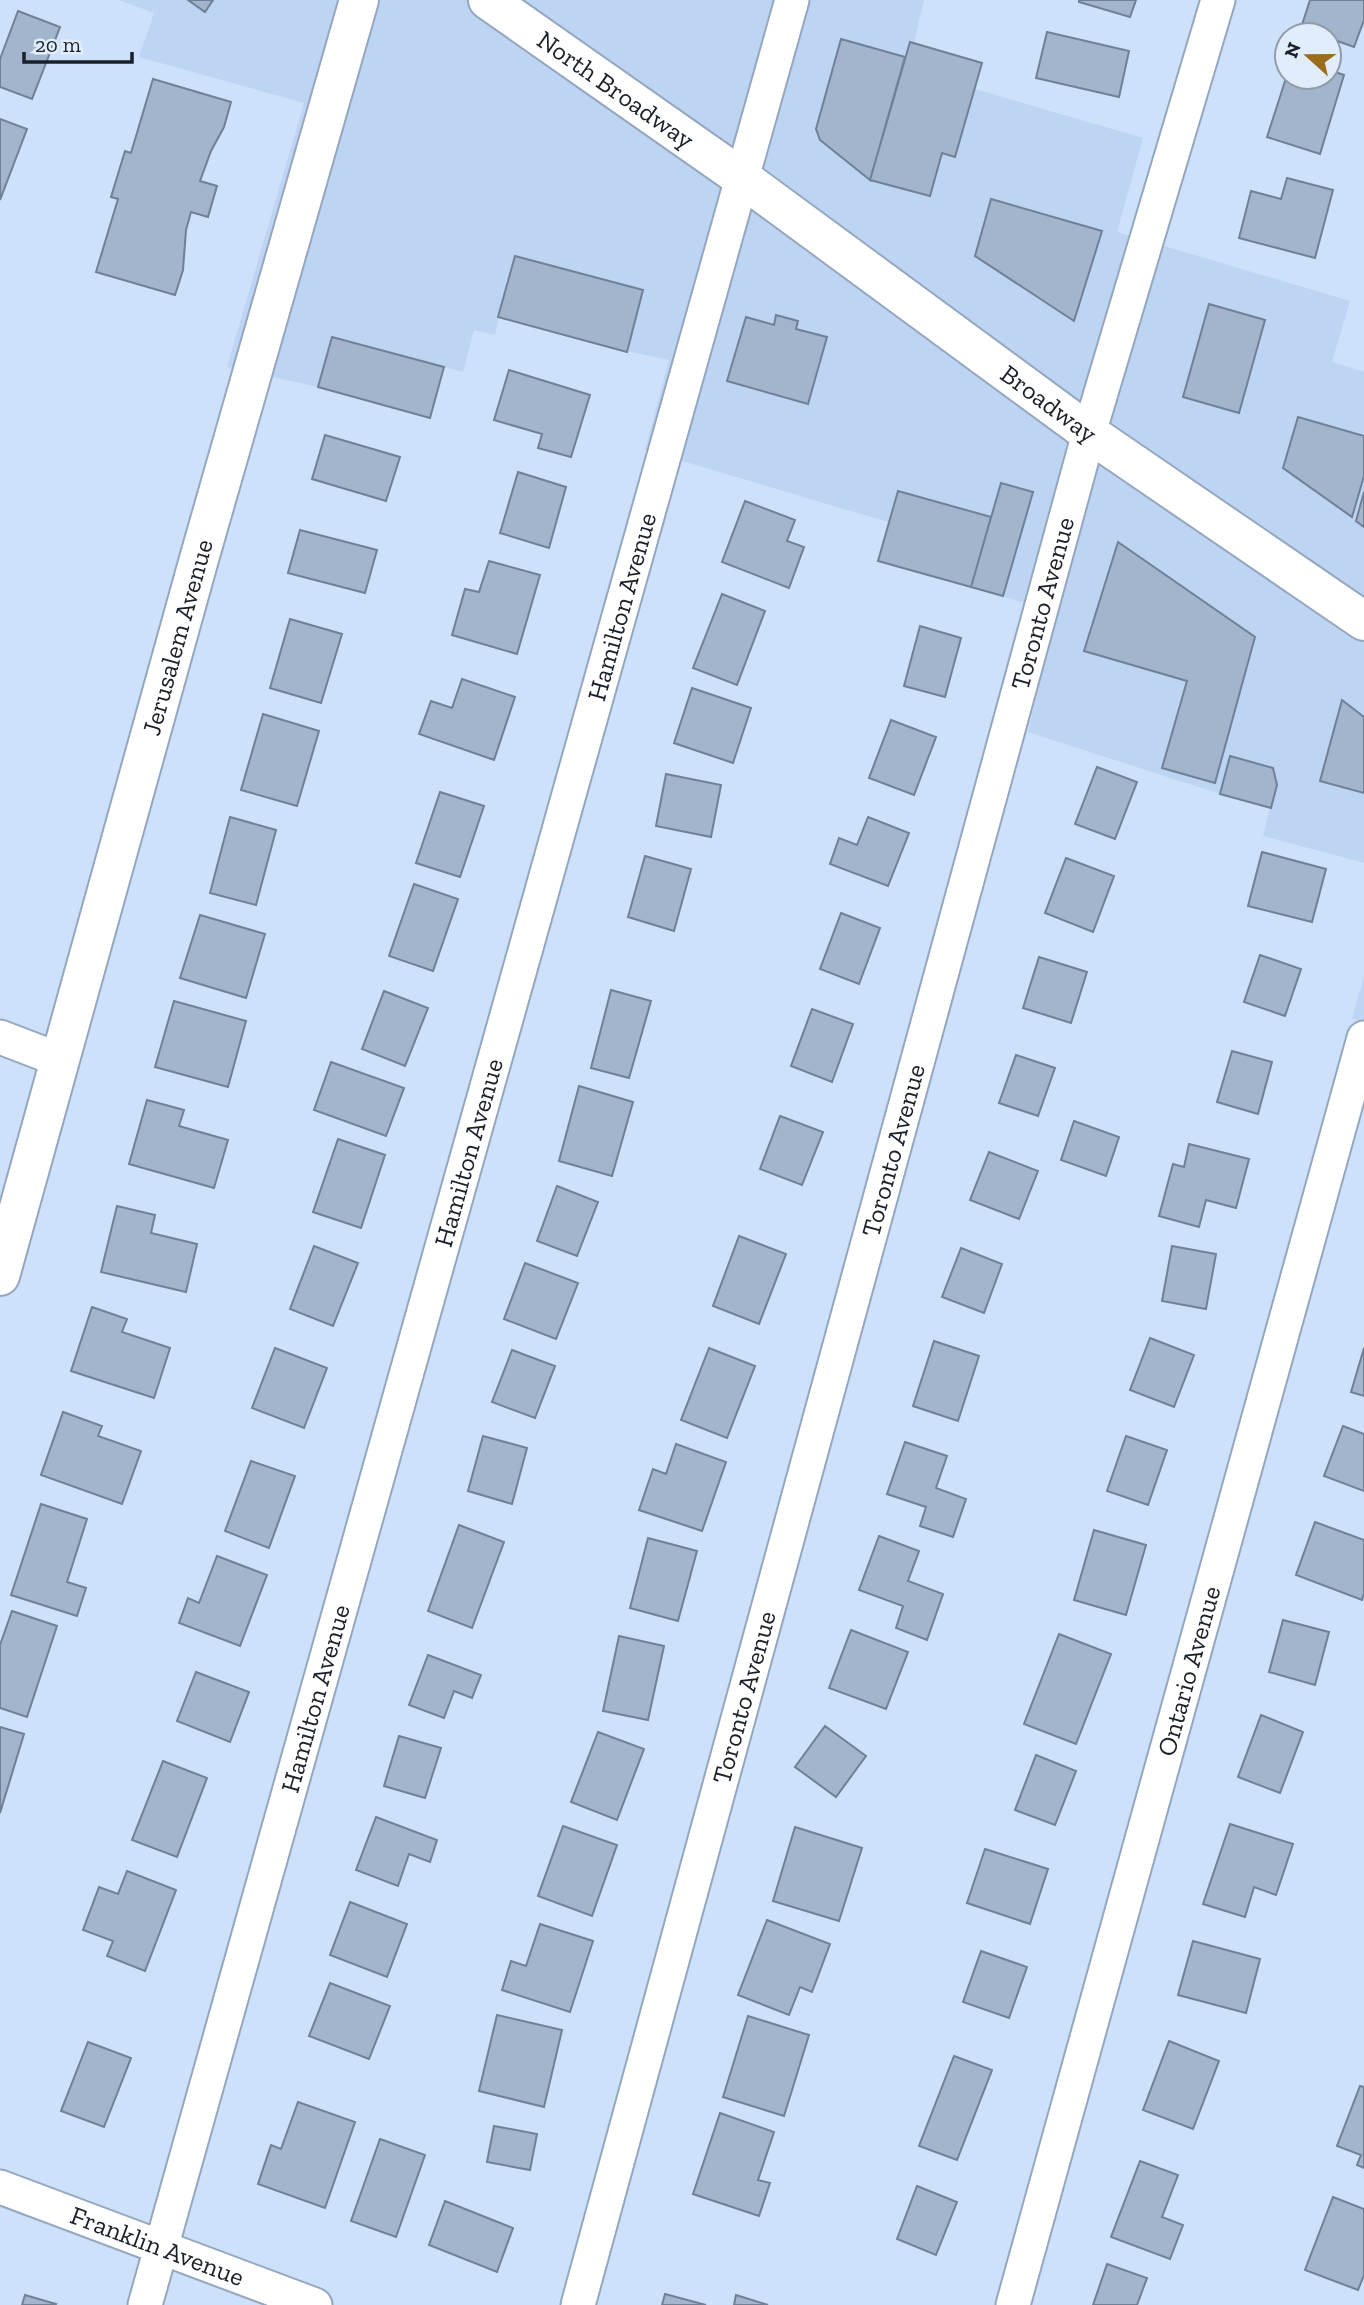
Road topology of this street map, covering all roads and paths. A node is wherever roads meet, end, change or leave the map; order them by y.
1 (359, 0) edge
2 (488, 0) edge
3 (792, 0) edge
4 (1218, 0) edge
5 (742, 178) junction
6 (1089, 433) junction
7 (1364, 621) edge
8 (0, 1037) edge
9 (1364, 1038) edge
10 (60, 1060) junction
11 (0, 1276) edge
12 (0, 2187) edge
13 (161, 2247) junction
14 (145, 2305) edge
15 (315, 2305) edge
16 (578, 2305) edge
17 (1013, 2305) edge

1 - 10 main road, Jerusalem Avenue
2 - 5 main road, North Broadway
3 - 5 street, Hamilton Avenue
4 - 6 street, Toronto Avenue
5 - 6 main road, Broadway
5 - 13 street, Hamilton Avenue
6 - 7 main road, Broadway
6 - 16 street, Toronto Avenue
8 - 10 street
9 - 17 street, Ontario Avenue
10 - 11 main road, Jerusalem Avenue
12 - 13 street, Franklin Avenue
13 - 14 street, Hamilton Avenue
13 - 15 street, Franklin Avenue

